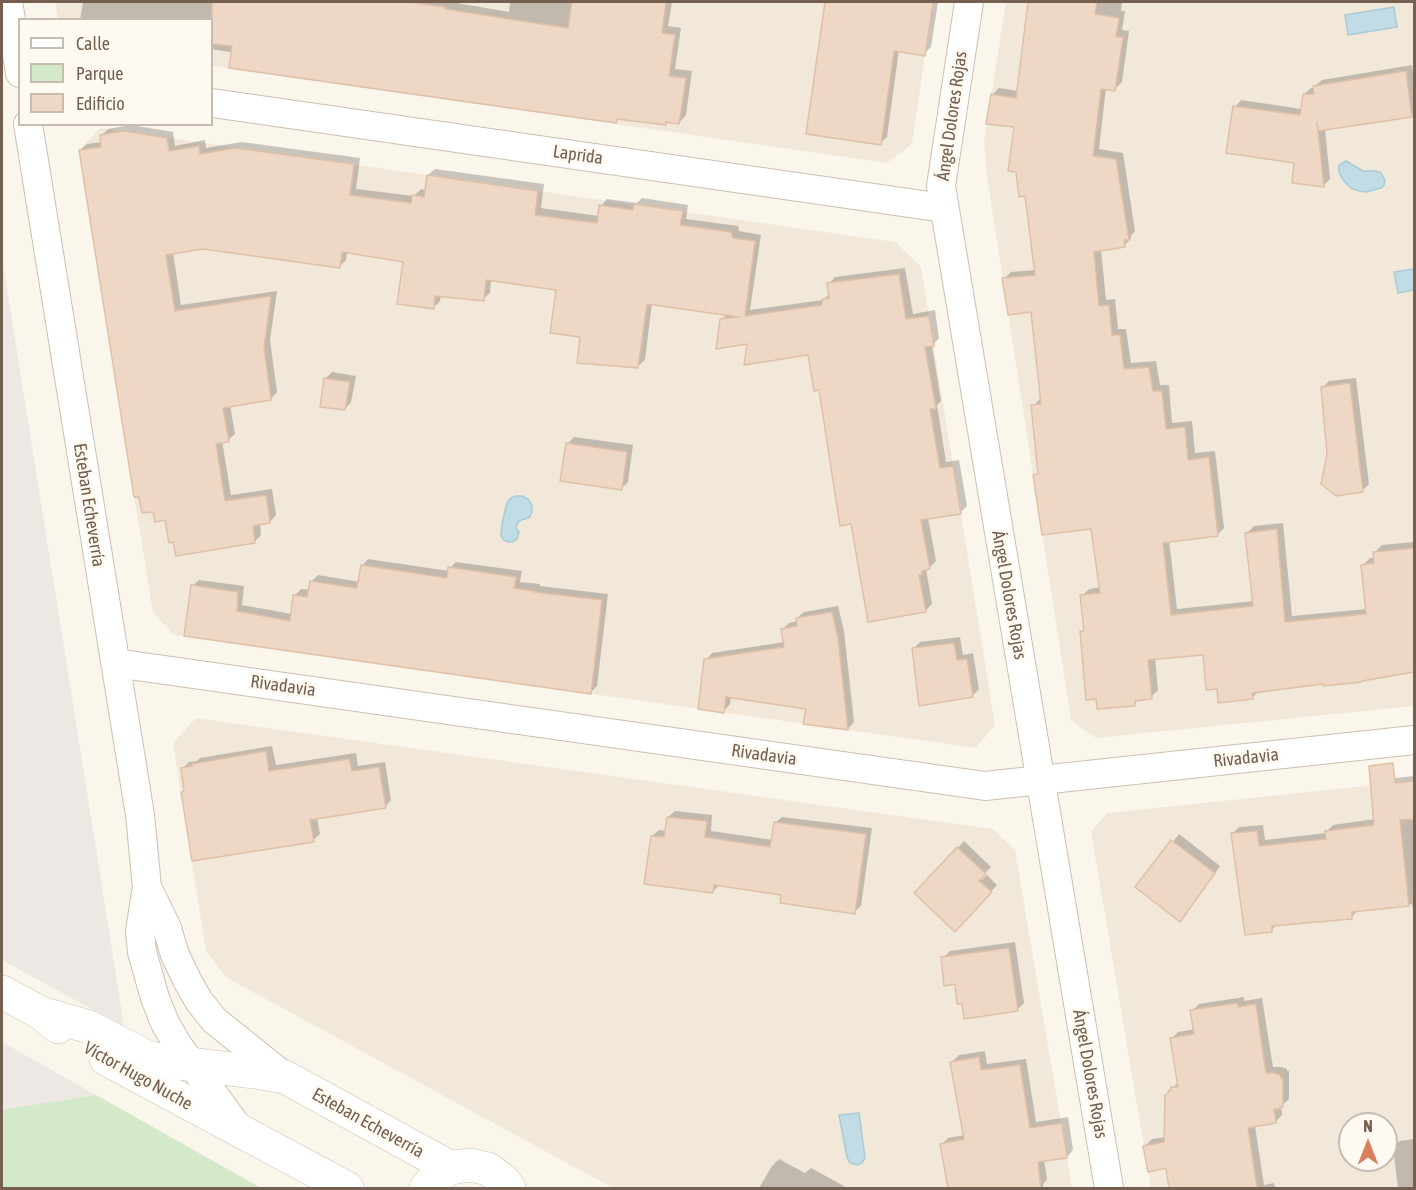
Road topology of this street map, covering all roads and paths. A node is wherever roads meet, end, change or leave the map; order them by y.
1 (8, 2) edge
2 (969, 2) edge
3 (18, 61) edge
4 (213, 103) edge
5 (28, 126) edge
6 (944, 208) junction
7 (115, 663) junction
8 (1414, 740) edge
9 (1040, 780) junction
10 (147, 886) junction
11 (2, 992) edge
12 (41, 1013) junction
13 (191, 1065) junction
14 (285, 1077) junction
15 (240, 1131) junction
16 (451, 1168) junction
17 (347, 1188) edge
18 (426, 1188) edge
19 (509, 1188) edge
20 (1109, 1188) edge

1 - 3 street
2 - 6 street, Ángel Dolores Rojas
4 - 6 street, Laprida
5 - 7 street, Esteban Echeverría
6 - 9 street, Ángel Dolores Rojas
7 - 9 street, Rivadavia
7 - 10 street, Esteban Echeverría
8 - 9 street, Rivadavia
9 - 20 street, Ángel Dolores Rojas
10 - 13 street, Esteban Echeverría
10 - 14 street, Esteban Echeverría
11 - 12 street, Víctor Hugo Nuche
12 - 13 street, Víctor Hugo Nuche
12 - 15 street, Víctor Hugo Nuche
13 - 14 street, Esteban Echeverría
13 - 15 street, Esteban Echeverría
14 - 16 street, Esteban Echeverría
15 - 17 street, Esteban Echeverría
16 - 18 street
16 - 19 street

